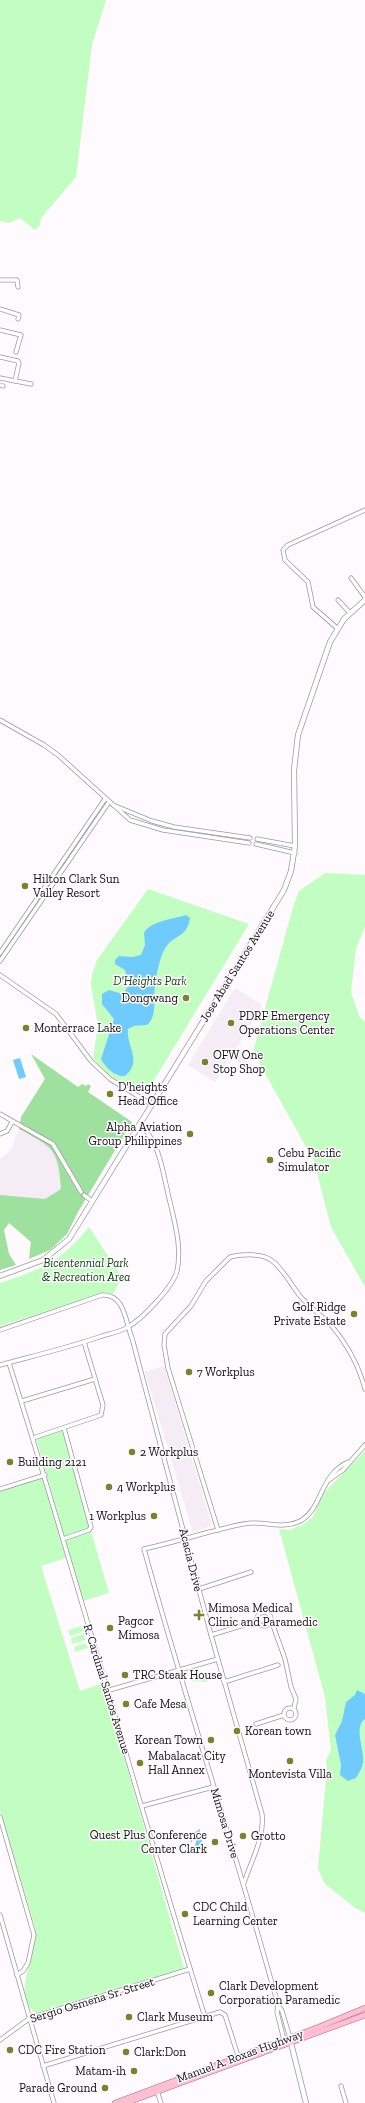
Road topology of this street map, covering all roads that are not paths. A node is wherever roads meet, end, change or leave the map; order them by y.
1 (0, 280) edge
2 (18, 287) dead end
3 (0, 309) edge
4 (18, 319) dead end
5 (0, 330) edge
6 (16, 352) dead end
7 (0, 357) edge
8 (0, 378) edge
9 (15, 381) junction
10 (31, 384) dead end
11 (365, 510) edge
12 (351, 578) dead end
13 (365, 598) edge
14 (338, 600) dead end
15 (350, 613) junction
16 (337, 628) junction
17 (0, 720) edge
18 (105, 799) junction
19 (111, 803) junction
20 (250, 838) dead end
21 (257, 839) dead end
22 (249, 843) dead end
23 (256, 844) dead end
24 (296, 846) junction
25 (295, 853) junction
26 (0, 953) edge
27 (0, 961) edge
28 (0, 975) edge
29 (151, 1104) junction
30 (0, 1114) edge
31 (12, 1122) junction
32 (140, 1124) junction
33 (0, 1134) edge
34 (92, 1201) junction
35 (0, 1276) edge
36 (128, 1327) junction
37 (0, 1330) edge
38 (84, 1342) junction
39 (9, 1363) junction
40 (0, 1365) edge
41 (95, 1378) junction
42 (365, 1389) edge
43 (22, 1402) junction
44 (64, 1428) junction
45 (33, 1438) junction
46 (365, 1445) edge
47 (45, 1475) junction
48 (0, 1489) edge
49 (218, 1530) junction
50 (63, 1539) junction
51 (186, 1539) junction
52 (251, 1572) dead end
53 (199, 1589) junction
54 (271, 1620) junction
55 (257, 1621) junction
56 (211, 1635) junction
57 (218, 1659) junction
58 (278, 1665) dead end
59 (178, 1671) junction
60 (224, 1682) junction
61 (106, 1691) junction
62 (294, 1708) junction
63 (284, 1715) junction
64 (256, 1724) dead end
65 (213, 1787) junction
66 (142, 1806) junction
67 (0, 1817) edge
68 (244, 1884) junction
69 (0, 1915) edge
70 (190, 1969) junction
71 (17, 1975) junction
72 (365, 2008) edge
73 (365, 2015) edge
74 (205, 2017) junction
75 (30, 2018) junction
76 (1, 2037) edge
77 (288, 2041) junction
78 (239, 2059) junction
79 (43, 2066) junction
80 (342, 2086) dead end
81 (156, 2089) junction
82 (54, 2103) edge
83 (115, 2103) edge
84 (126, 2103) edge
85 (161, 2103) edge
86 (306, 2103) edge
87 (346, 2103) edge

1 - 2 street
3 - 4 street
5 - 6 street
7 - 9 street
8 - 9 street
9 - 10 street
11 - 16 street
12 - 13 street
13 - 15 main road, Jose Abad Santos Avenue
14 - 15 street
15 - 16 main road, Jose Abad Santos Avenue
16 - 24 main road, Jose Abad Santos Avenue
17 - 18 street
18 - 19 street
18 - 26 street
19 - 20 street
19 - 22 street
19 - 27 street
21 - 24 street
23 - 25 street
24 - 25 main road, Jose Abad Santos Avenue
25 - 29 main road, Jose Abad Santos Avenue
28 - 29 street
29 - 32 main road, Jose Abad Santos Avenue
30 - 31 street
31 - 33 street
31 - 34 street
32 - 34 main road, Jose Abad Santos Avenue
32 - 36 street
34 - 35 main road, Jose Abad Santos Avenue
36 - 37 street, Acacia Drive
36 - 38 street
36 - 51 street, Acacia Drive
38 - 39 street
38 - 41 street
39 - 40 street
39 - 43 street, R. Cardinal Santos Avenue
41 - 43 street
41 - 44 street
42 - 49 street
43 - 45 street, R. Cardinal Santos Avenue
44 - 45 street
44 - 50 street
45 - 47 street, R. Cardinal Santos Avenue
46 - 49 street
47 - 48 street
47 - 50 street, R. Cardinal Santos Avenue
49 - 51 street
50 - 61 street, R. Cardinal Santos Avenue
51 - 53 street, Acacia Drive
51 - 59 street, Mimosa Drive
52 - 53 street
53 - 56 street, Acacia Drive
54 - 55 street
54 - 55 street
54 - 62 street
55 - 56 street
56 - 57 street, Acacia Drive
57 - 59 street
57 - 60 street, Acacia Drive
58 - 60 street
59 - 61 street
59 - 65 street, Mimosa Drive
60 - 68 street, Acacia Drive
61 - 66 street, R. Cardinal Santos Avenue
62 - 63 street
62 - 63 street
63 - 64 street
65 - 66 street
65 - 68 street, Mimosa Drive
66 - 70 street, R. Cardinal Santos Avenue
67 - 71 street
68 - 77 street, Mimosa Drive
69 - 71 street
70 - 74 street, R. Cardinal Santos Avenue
70 - 75 street, Sergio Osmeña Sr. Street
71 - 75 street
72 - 77 main road, Manuel A. Roxas Highway
73 - 77 main road, Manuel A. Roxas Highway
74 - 78 street
74 - 79 street
75 - 76 street, Sergio Osmeña Sr. Street
75 - 79 street
77 - 78 main road, Manuel A. Roxas Highway
77 - 86 main road
78 - 81 main road, Manuel A. Roxas Highway
79 - 82 street
80 - 87 street
81 - 83 main road, Manuel A. Roxas Highway
81 - 84 main road, Manuel A. Roxas Highway
81 - 85 street

